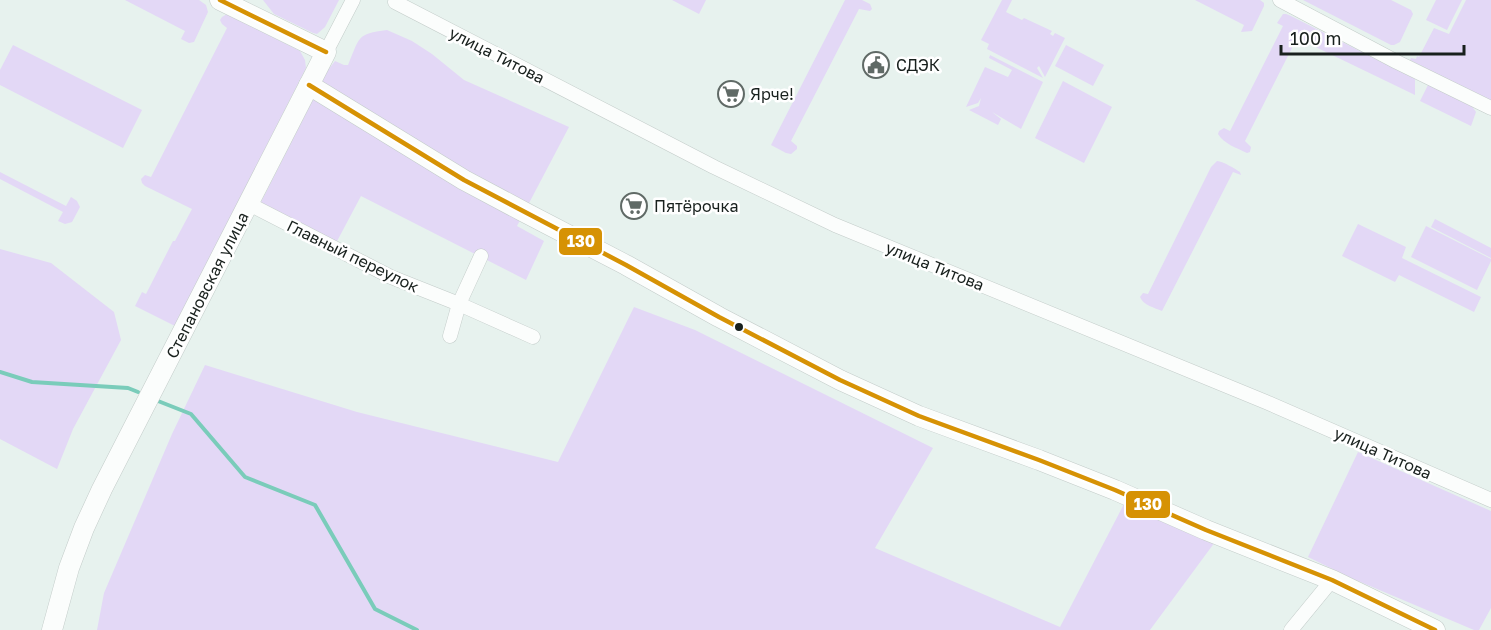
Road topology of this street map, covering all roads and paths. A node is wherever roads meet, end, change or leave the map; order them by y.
1 (220, 0) edge
2 (353, 0) edge
3 (396, 0) edge
4 (1280, 0) edge
5 (326, 52) junction
6 (309, 85) junction
7 (1491, 108) edge
8 (249, 204) junction
9 (481, 256) dead end
10 (459, 304) junction
11 (450, 336) dead end
12 (533, 337) dead end
13 (1491, 500) edge
14 (1332, 580) junction
15 (52, 630) edge
16 (1291, 630) edge
17 (1435, 630) edge

1 - 5 street
2 - 5 street
3 - 13 street, улица Титова
4 - 7 street
5 - 6 street, Степановская улица
6 - 8 street, Степановская улица
6 - 14 street
8 - 10 street, Главный переулок
8 - 15 street, Степановская улица
9 - 10 street
10 - 11 street
10 - 12 street, Главный переулок
14 - 16 street
14 - 17 street

